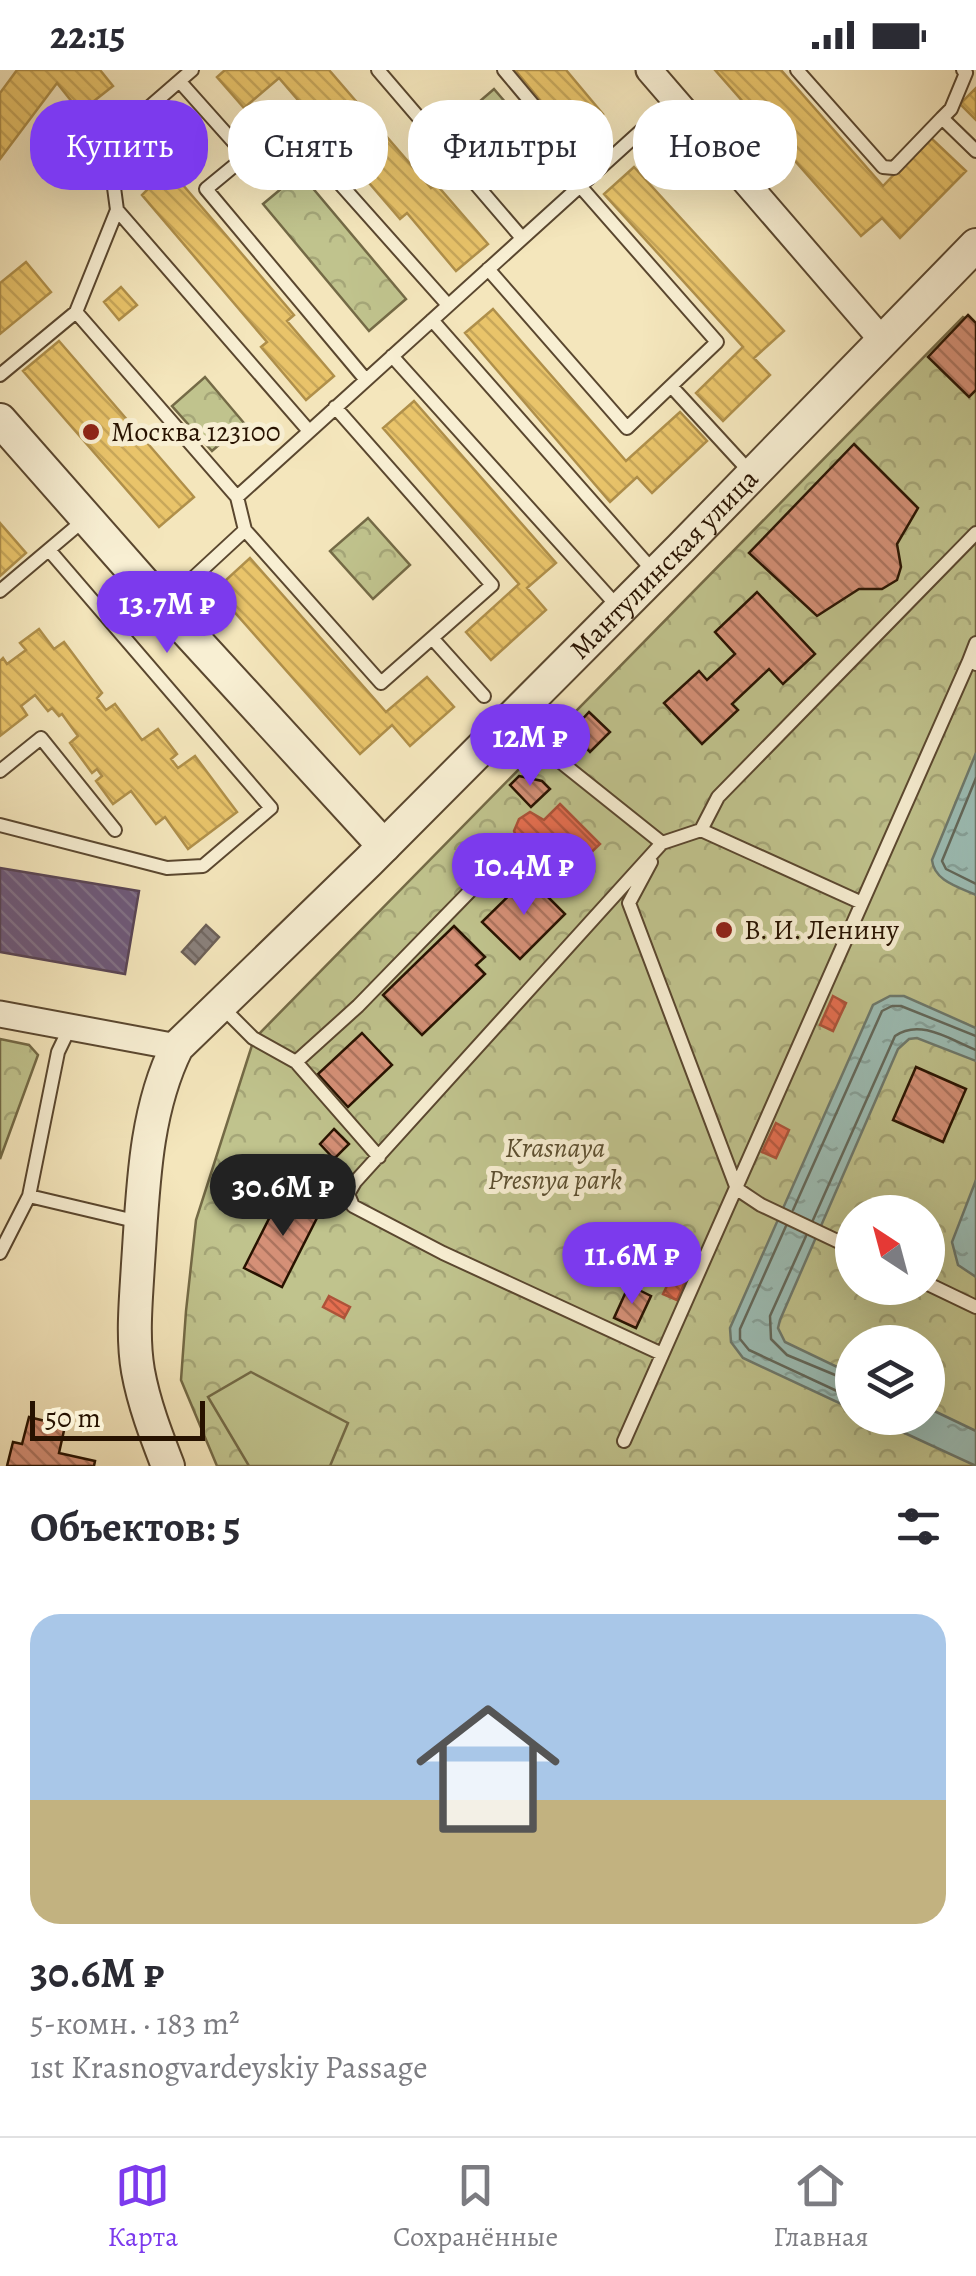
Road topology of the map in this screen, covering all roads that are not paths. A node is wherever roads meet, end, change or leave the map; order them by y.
1 (192, 70) edge
2 (378, 70) edge
3 (504, 70) edge
4 (649, 70) edge
5 (797, 70) edge
6 (963, 70) edge
7 (181, 83) junction
8 (529, 100) edge
9 (675, 100) edge
10 (942, 118) junction
11 (228, 136) edge
12 (633, 138) edge
13 (976, 151) edge
14 (613, 156) edge
15 (228, 171) edge
16 (345, 190) edge
17 (576, 190) edge
18 (584, 190) edge
19 (753, 190) edge
20 (117, 210) junction
21 (522, 238) junction
22 (976, 245) edge
23 (488, 270) junction
24 (448, 306) junction
25 (76, 312) junction
26 (432, 320) junction
27 (882, 340) junction
28 (392, 356) junction
29 (0, 375) edge
30 (366, 380) junction
31 (671, 386) junction
32 (335, 407) junction
33 (0, 420) edge
34 (309, 431) junction
35 (752, 475) junction
36 (237, 497) junction
37 (86, 518) junction
38 (245, 530) junction
39 (976, 533) edge
40 (49, 550) junction
41 (656, 574) junction
42 (0, 592) edge
43 (163, 606) junction
44 (620, 609) junction
45 (432, 638) junction
46 (976, 642) edge
47 (973, 663) edge
48 (484, 696) dead end
49 (517, 712) junction
50 (0, 771) edge
51 (0, 825) edge
52 (115, 830) dead end
53 (701, 830) junction
54 (662, 843) junction
55 (384, 846) junction
56 (511, 849) dead end
57 (613, 898) junction
58 (629, 902) junction
59 (862, 903) junction
60 (219, 1004) junction
61 (0, 1014) edge
62 (70, 1027) junction
63 (177, 1047) junction
64 (296, 1062) junction
65 (379, 1157) junction
66 (738, 1189) junction
67 (29, 1196) junction
68 (141, 1222) junction
69 (835, 1240) edge
70 (0, 1253) edge
71 (945, 1292) edge
72 (976, 1307) edge
73 (662, 1354) junction
74 (624, 1441) dead end
75 (168, 1466) edge

1 - 7 lane
2 - 21 lane
3 - 8 lane
4 - 9 street
5 - 10 lane
6 - 10 lane
7 - 11 lane
7 - 20 lane
10 - 13 lane
12 - 14 lane
15 - 30 lane
16 - 24 lane
17 - 21 lane
18 - 31 lane
19 - 27 street
20 - 25 lane
20 - 34 lane
21 - 23 lane
22 - 27 street, Мантулинская улица
23 - 24 lane
23 - 31 lane
24 - 26 lane
25 - 29 lane
25 - 36 lane
26 - 28 lane
26 - 41 lane
27 - 35 street, Мантулинская улица
28 - 30 lane
28 - 44 lane
30 - 32 lane
31 - 35 lane
32 - 34 lane
32 - 45 lane
33 - 37 street
34 - 36 lane
35 - 41 street, Мантулинская улица
36 - 38 lane
37 - 40 lane
37 - 43 street
38 - 43 lane
38 - 45 lane
39 - 53 lane
40 - 42 lane
40 - 51 lane
41 - 44 street, Мантулинская улица
43 - 55 street
44 - 49 street, Мантулинская улица
45 - 48 lane
46 - 47 lane
47 - 59 lane
49 - 54 lane
49 - 55 street, Мантулинская улица
50 - 52 lane
53 - 54 lane
53 - 59 lane
54 - 57 lane
54 - 58 lane
55 - 60 street, Мантулинская улица
56 - 64 lane
57 - 58 lane
57 - 65 lane
58 - 66 lane
59 - 66 lane
60 - 63 street, Мантулинская улица
60 - 64 lane
61 - 62 street
62 - 63 street
62 - 67 lane
63 - 68 street
64 - 65 lane
65 - 73 lane
66 - 69 lane
66 - 73 lane
67 - 68 lane
67 - 70 lane
68 - 75 street
71 - 72 lane
73 - 74 lane

